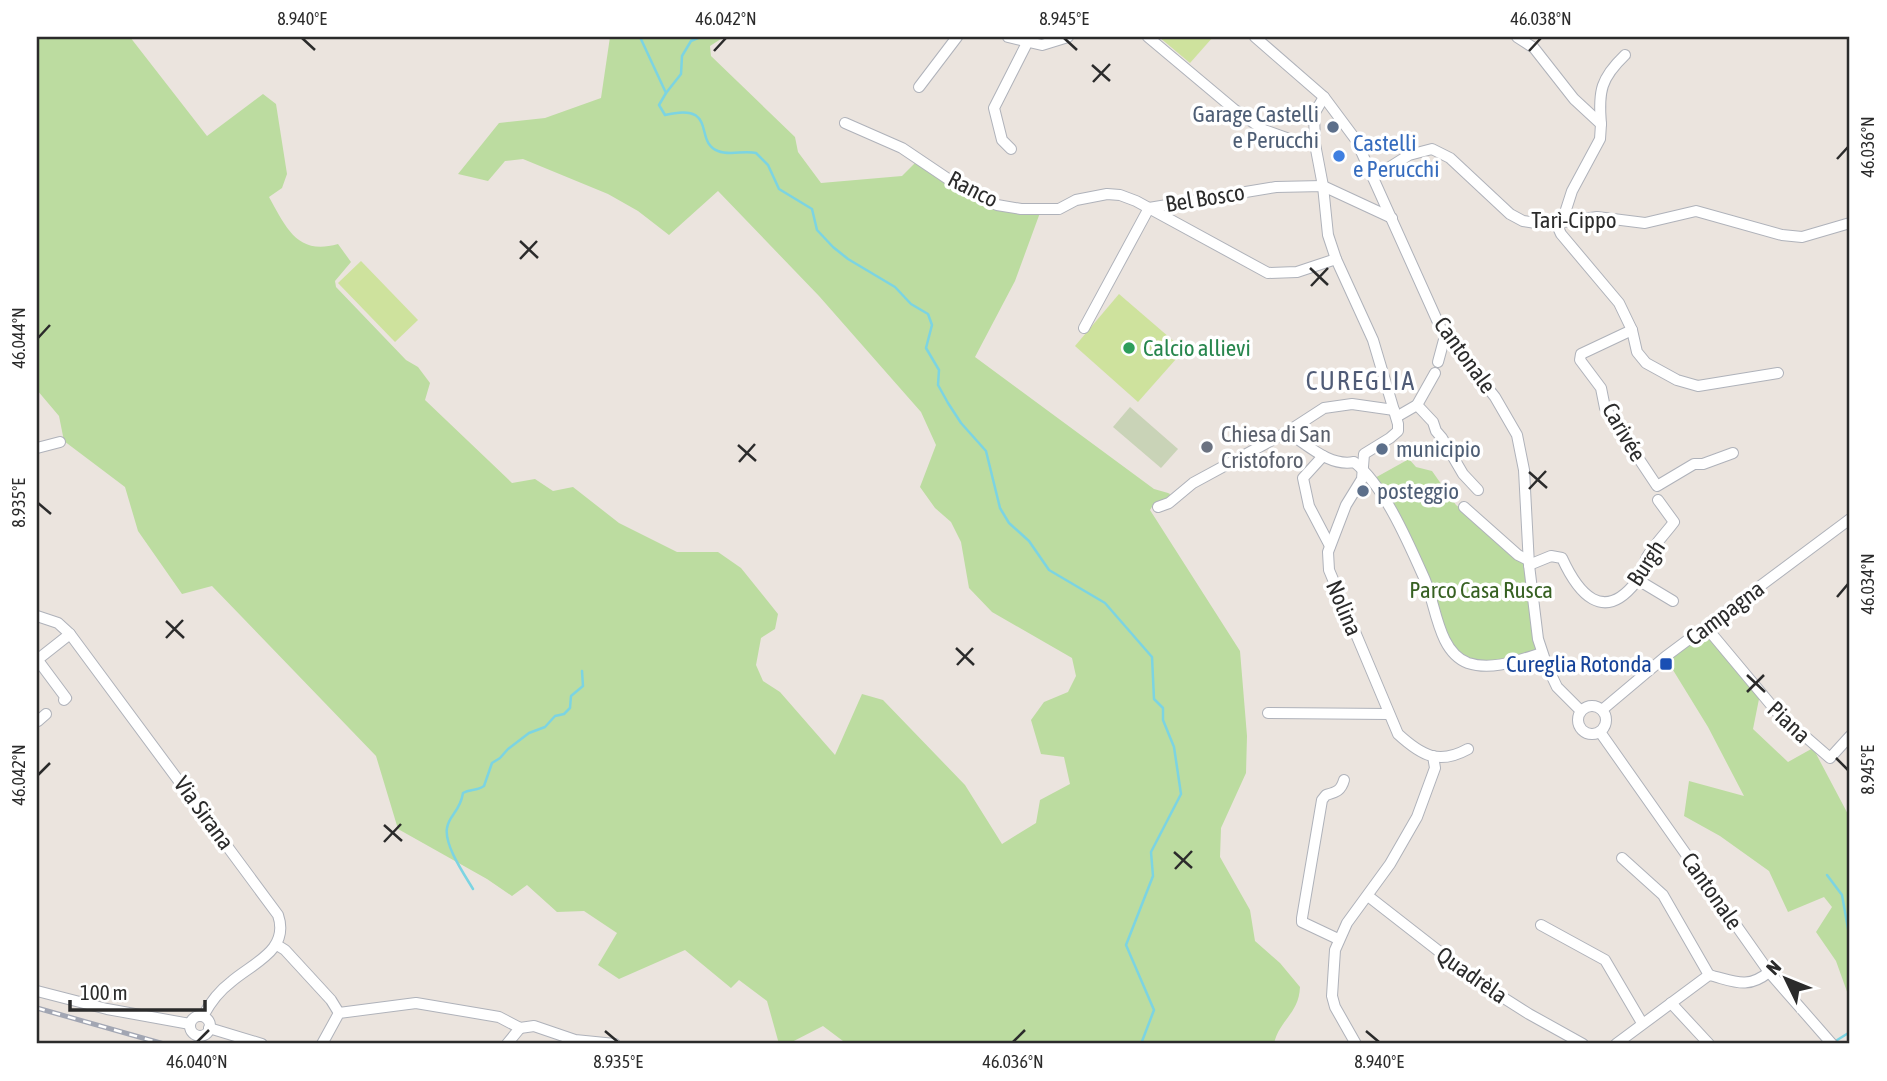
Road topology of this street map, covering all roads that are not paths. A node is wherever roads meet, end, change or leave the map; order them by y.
1 (957, 37) edge
2 (1008, 37) edge
3 (1068, 37) edge
4 (1148, 37) edge
5 (1255, 37) edge
6 (1517, 37) edge
7 (1027, 43) junction
8 (1625, 55) dead end
9 (919, 87) dead end
10 (1324, 97) junction
11 (845, 123) dead end
12 (1601, 124) junction
13 (1315, 144) junction
14 (1011, 149) dead end
15 (1374, 177) junction
16 (1323, 186) junction
17 (1149, 208) junction
18 (1392, 218) junction
19 (1559, 223) junction
20 (1850, 223) edge
21 (1336, 260) junction
22 (1084, 328) dead end
23 (1632, 330) junction
24 (1445, 336) junction
25 (1778, 373) dead end
26 (1417, 405) junction
27 (1396, 413) junction
28 (1287, 432) junction
29 (60, 442) dead end
30 (37, 448) edge
31 (1733, 453) dead end
32 (1323, 456) junction
33 (1363, 469) junction
34 (1478, 490) dead end
35 (1658, 500) dead end
36 (1158, 507) dead end
37 (1464, 507) dead end
38 (1850, 519) edge
39 (1330, 547) junction
40 (1529, 563) junction
41 (1638, 580) junction
42 (1674, 601) dead end
43 (37, 616) edge
44 (1706, 627) junction
45 (71, 634) junction
46 (1542, 653) junction
47 (37, 660) edge
48 (64, 700) dead end
49 (1602, 710) junction
50 (1581, 711) junction
51 (1268, 713) dead end
52 (1389, 714) junction
53 (1600, 732) junction
54 (1850, 736) edge
55 (1468, 749) dead end
56 (1433, 757) junction
57 (1344, 780) dead end
58 (1622, 858) dead end
59 (1368, 896) junction
60 (1541, 925) dead end
61 (1338, 939) junction
62 (277, 945) junction
63 (1769, 972) junction
64 (1709, 975) junction
65 (37, 991) edge
66 (1671, 1003) junction
67 (340, 1013) junction
68 (203, 1016) junction
69 (1642, 1023) junction
70 (190, 1024) junction
71 (209, 1028) junction
72 (520, 1028) junction
73 (198, 1040) edge
74 (262, 1044) edge
75 (322, 1044) edge
76 (508, 1044) edge
77 (615, 1044) edge
78 (1356, 1044) edge
79 (1583, 1044) edge
80 (1616, 1044) edge
81 (1709, 1044) edge
82 (1832, 1044) edge

1 - 9 street
2 - 7 street
3 - 7 street
4 - 13 street
5 - 10 street, Cantonale
6 - 12 street
7 - 14 street
8 - 12 street
10 - 13 street
10 - 15 street, Cantonale
11 - 17 street, Ranco
12 - 19 street
13 - 16 street
15 - 18 street, Cantonale
15 - 19 street, Tarì-Cippo
16 - 17 street, Bel Bosco
16 - 18 street, Bel Bosco
16 - 21 street
17 - 21 street, Ranco
17 - 22 street, Bel Bosco
18 - 24 street, Cantonale
19 - 20 street, Tarì-Cippo
19 - 23 street
21 - 27 street
23 - 25 street
23 - 31 street, Carivée
24 - 26 street
24 - 40 street, Cantonale
26 - 27 street
26 - 34 street
27 - 28 street
27 - 33 street, Nolina
28 - 32 street
28 - 36 street
29 - 30 street
32 - 33 street
32 - 39 street
33 - 39 street, Nolina
33 - 46 street
35 - 41 street, Burgh
37 - 40 street
38 - 44 street, Campagna
39 - 52 street, Nolina
40 - 41 street, Burgh
40 - 46 street, Cantonale
41 - 42 street
43 - 45 street, Via Sirana
44 - 49 street, Campagna
44 - 54 street, Piana
45 - 47 street
45 - 62 street, Via Sirana
46 - 50 street, Cantonale
47 - 48 street
49 - 50 street
49 - 53 street
50 - 53 street
51 - 52 street
52 - 56 street, Nolina
53 - 63 street, Cantonale
55 - 56 street
56 - 59 street
57 - 61 street
58 - 64 street
59 - 61 street
59 - 79 street, Quadrèla
60 - 69 street
61 - 78 street
62 - 67 street
62 - 68 street
63 - 64 street
63 - 82 street, Cantonale
64 - 66 street
65 - 70 street
66 - 69 street
66 - 81 street
67 - 72 street
67 - 75 street
68 - 70 street
68 - 71 street
69 - 80 street
70 - 73 street
71 - 73 street
71 - 74 street
72 - 76 street
72 - 77 street

